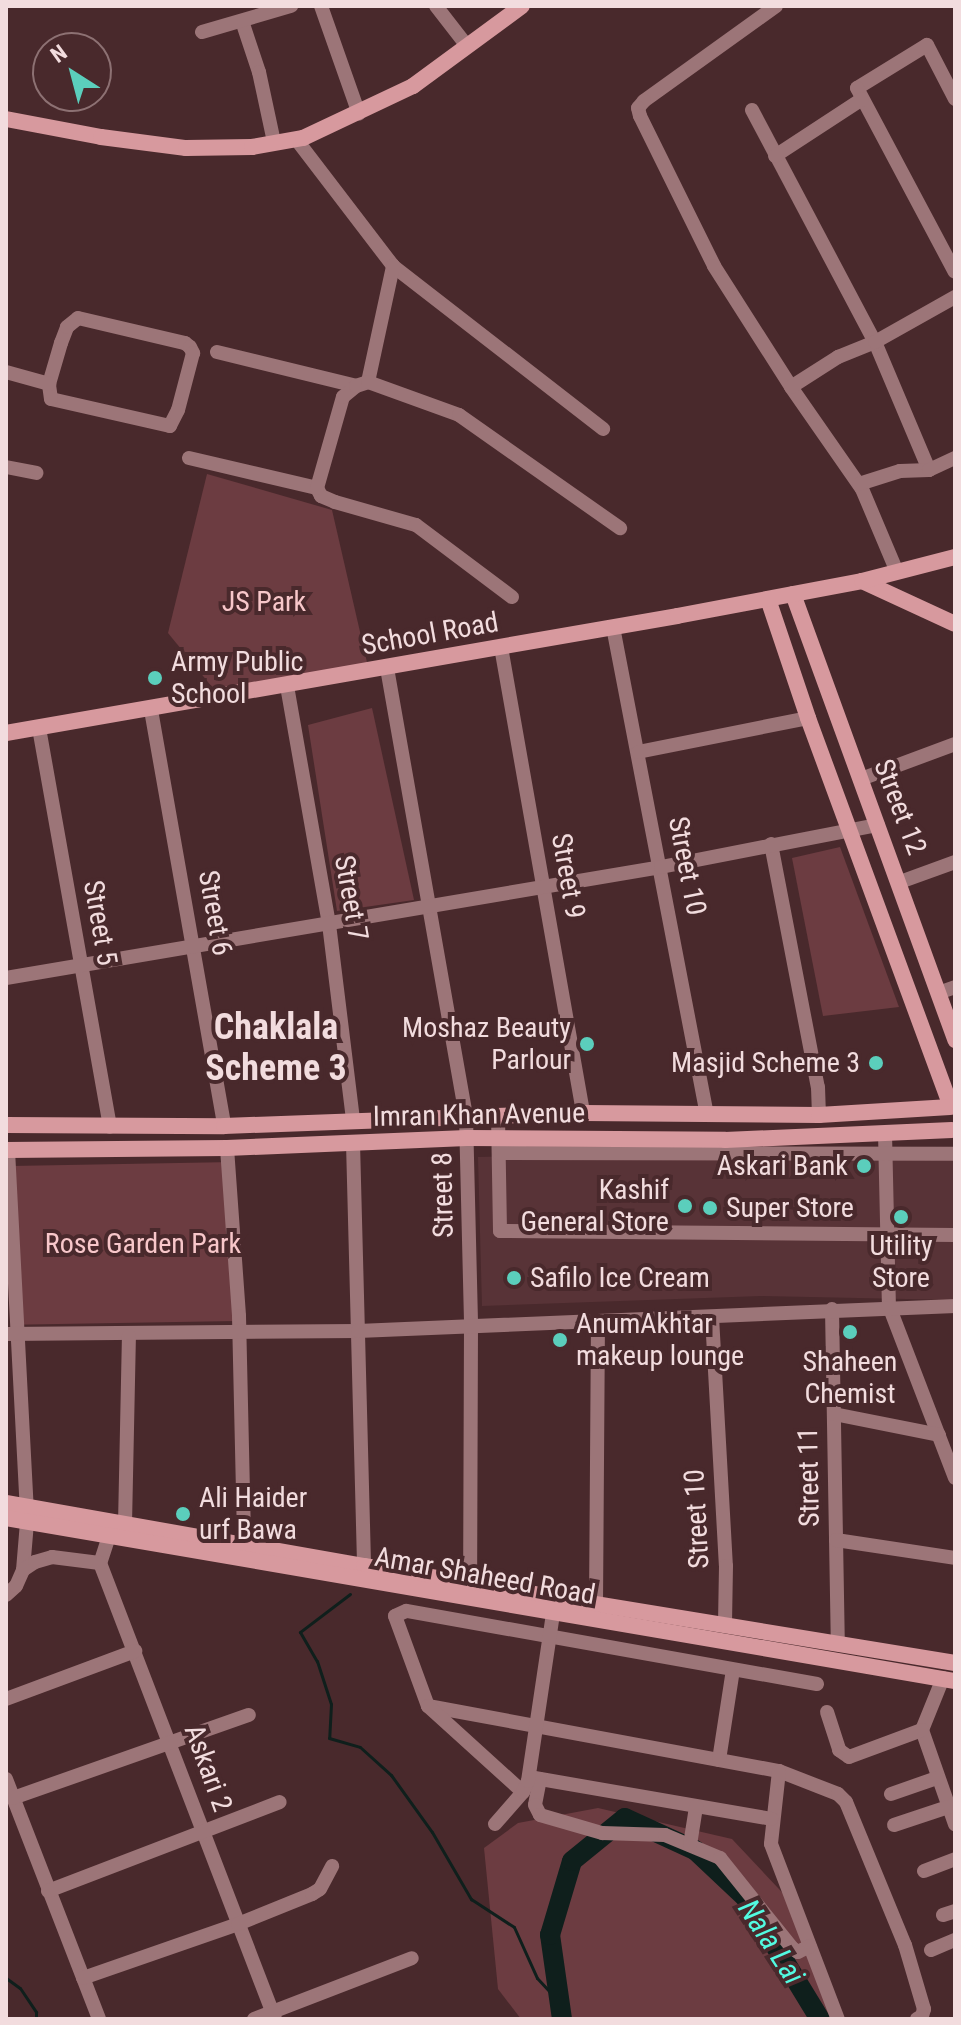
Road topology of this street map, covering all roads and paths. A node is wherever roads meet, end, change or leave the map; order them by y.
1 (291, 6) edge
2 (321, 6) edge
3 (436, 6) edge
4 (776, 6) edge
5 (519, 7) edge
6 (242, 21) junction
7 (202, 32) dead end
8 (467, 46) junction
9 (862, 99) junction
10 (955, 99) edge
11 (752, 110) dead end
12 (359, 114) junction
13 (6, 119) edge
14 (296, 139) junction
15 (274, 142) junction
16 (775, 156) junction
17 (393, 266) junction
18 (955, 272) edge
19 (955, 297) edge
20 (875, 342) junction
21 (217, 352) dead end
22 (6, 372) edge
23 (49, 384) junction
24 (362, 384) junction
25 (791, 387) junction
26 (603, 429) dead end
27 (189, 458) dead end
28 (955, 458) edge
29 (6, 467) edge
30 (929, 470) junction
31 (36, 473) dead end
32 (859, 484) junction
33 (317, 488) junction
34 (620, 528) dead end
35 (955, 557) edge
36 (897, 572) junction
37 (862, 581) junction
38 (793, 594) junction
39 (512, 597) dead end
40 (768, 599) junction
41 (955, 624) edge
42 (613, 627) junction
43 (501, 647) junction
44 (387, 668) junction
45 (287, 686) junction
46 (151, 710) junction
47 (808, 718) junction
48 (39, 728) junction
49 (6, 733) edge
50 (955, 744) edge
51 (638, 752) junction
52 (861, 779) junction
53 (878, 825) junction
54 (849, 830) junction
55 (771, 844) junction
56 (955, 862) edge
57 (661, 867) junction
58 (900, 882) junction
59 (544, 888) junction
60 (429, 907) junction
61 (329, 924) junction
62 (195, 948) junction
63 (81, 967) junction
64 (6, 978) edge
65 (955, 987) edge
66 (938, 993) junction
67 (955, 1040) edge
68 (952, 1106) edge
69 (583, 1113) junction
70 (707, 1114) junction
71 (819, 1115) junction
72 (498, 1116) junction
73 (466, 1117) junction
74 (353, 1120) junction
75 (6, 1125) edge
76 (224, 1126) junction
77 (110, 1127) junction
78 (954, 1131) edge
79 (885, 1133) junction
80 (467, 1138) junction
81 (353, 1143) junction
82 (498, 1146) junction
83 (227, 1148) junction
84 (7, 1150) edge
85 (955, 1154) edge
86 (885, 1155) junction
87 (887, 1235) junction
88 (955, 1235) edge
89 (889, 1306) junction
90 (955, 1306) edge
91 (832, 1309) junction
92 (712, 1317) junction
93 (598, 1323) junction
94 (471, 1325) junction
95 (358, 1331) junction
96 (238, 1333) junction
97 (12, 1334) edge
98 (129, 1336) junction
99 (834, 1414) junction
100 (939, 1435) junction
101 (955, 1478) edge
102 (6, 1503) edge
103 (27, 1515) junction
104 (6, 1518) edge
105 (125, 1524) junction
106 (109, 1536) junction
107 (836, 1540) junction
108 (244, 1544) junction
109 (955, 1558) edge
110 (100, 1563) junction
111 (364, 1566) junction
112 (23, 1570) junction
113 (470, 1591) junction
114 (6, 1595) edge
115 (596, 1605) junction
116 (553, 1613) junction
117 (725, 1624) junction
118 (550, 1635) junction
119 (838, 1644) junction
120 (135, 1651) junction
121 (952, 1662) edge
122 (733, 1670) junction
123 (949, 1679) edge
124 (817, 1684) dead end
125 (6, 1699) edge
126 (428, 1706) junction
127 (827, 1712) dead end
128 (249, 1715) dead end
129 (537, 1726) junction
130 (922, 1730) junction
131 (172, 1743) junction
132 (719, 1760) junction
133 (779, 1771) junction
134 (534, 1778) junction
135 (937, 1778) junction
136 (6, 1779) edge
137 (523, 1792) junction
138 (891, 1794) dead end
139 (13, 1798) junction
140 (280, 1802) dead end
141 (696, 1806) junction
142 (948, 1807) junction
143 (771, 1819) junction
144 (495, 1824) dead end
145 (955, 1824) edge
146 (894, 1825) dead end
147 (204, 1831) junction
148 (690, 1845) junction
149 (955, 1859) edge
150 (332, 1866) dead end
151 (924, 1871) dead end
152 (48, 1891) junction
153 (238, 1924) junction
154 (955, 1940) edge
155 (810, 1946) junction
156 (931, 1950) dead end
157 (412, 1958) dead end
158 (83, 1978) junction
159 (274, 2016) edge
160 (99, 2019) edge
161 (254, 2019) edge
162 (838, 2019) edge
163 (917, 2019) edge

1 - 6 street
2 - 12 street
3 - 8 street
4 - 25 street
5 - 8 main road
6 - 7 street
6 - 15 street
8 - 12 main road
9 - 10 street
9 - 16 street
9 - 18 street
11 - 16 street
12 - 14 main road
13 - 15 main road
14 - 15 main road
14 - 17 street
16 - 20 street
17 - 24 street
17 - 26 street
19 - 20 street
20 - 25 street
20 - 30 street
21 - 24 street
22 - 23 street
23 - 23 street
24 - 33 street
24 - 34 street
25 - 32 street
27 - 33 street
28 - 30 street
29 - 31 street
30 - 32 street
32 - 36 street
33 - 39 street
35 - 36 main road, School Road
36 - 37 main road, School Road
37 - 38 main road, School Road
37 - 41 main road
38 - 40 main road, School Road
38 - 52 main road, Street 12
40 - 42 main road, School Road
40 - 47 main road
42 - 43 main road, School Road
42 - 51 street, Street 10
43 - 44 main road, School Road
43 - 59 street, Street 9
44 - 45 main road, School Road
44 - 60 street, Street 8
45 - 46 main road, School Road
45 - 61 street, Street 7
46 - 48 main road, School Road
46 - 62 street, Street 6
47 - 51 street
47 - 54 main road
48 - 49 main road, School Road
48 - 63 street, Street 5
50 - 52 street
51 - 57 street, Street 10
52 - 53 main road, Street 12
53 - 54 street
53 - 58 main road, Street 12
54 - 55 street
54 - 68 main road
55 - 57 street
55 - 71 street
56 - 58 street
57 - 59 street
57 - 70 street, Street 10
58 - 66 main road, Street 12
59 - 60 street
59 - 69 street, Street 9
60 - 61 street
60 - 73 street, Street 8
61 - 62 street
61 - 74 street, Street 7
62 - 63 street
62 - 76 street, Street 6
63 - 64 street
63 - 77 street, Street 5
65 - 66 street
66 - 67 main road, Street 12
68 - 71 main road, Imran Khan Avenue
68 - 78 main road
69 - 70 main road, Imran Khan Avenue
69 - 72 main road, Imran Khan Avenue
70 - 71 main road, Imran Khan Avenue
72 - 73 main road, Imran Khan Avenue
72 - 82 street
73 - 74 main road, Imran Khan Avenue
73 - 80 street, Street 8
74 - 76 main road, Imran Khan Avenue
75 - 77 main road, Imran Khan Avenue
76 - 77 main road, Imran Khan Avenue
78 - 79 main road, Imran Khan Avenue
79 - 82 main road, Imran Khan Avenue
79 - 86 street
80 - 81 main road, Imran Khan Avenue
80 - 82 main road, Imran Khan Avenue
80 - 94 street, Street 8
81 - 83 main road, Imran Khan Avenue
81 - 95 street
82 - 86 street
82 - 87 street
83 - 84 main road, Imran Khan Avenue
83 - 96 street
84 - 97 street
85 - 86 street
86 - 87 street
87 - 88 street
87 - 89 street
89 - 90 street
89 - 91 street
89 - 100 street
91 - 92 street
91 - 99 street, Street 11
92 - 93 street
92 - 117 street, Street 10
93 - 94 street
93 - 115 street
94 - 95 street
94 - 113 street, Street 8
95 - 96 street
95 - 111 street
96 - 98 street
96 - 108 street
97 - 98 street
97 - 103 street
98 - 105 street
99 - 100 street
99 - 107 street, Street 11
100 - 101 street
102 - 103 main road, Amar Shaheed Road
103 - 104 main road, Amar Shaheed Road
103 - 105 main road, Amar Shaheed Road
103 - 106 main road, Amar Shaheed Road
103 - 112 street
105 - 108 main road, Amar Shaheed Road
106 - 110 street
106 - 113 main road, Amar Shaheed Road
107 - 109 street
107 - 119 street, Street 11
108 - 111 main road, Amar Shaheed Road
110 - 112 street
110 - 120 street, Askari 2
111 - 113 main road, Amar Shaheed Road
112 - 114 street
113 - 115 main road, Amar Shaheed Road
113 - 116 main road, Amar Shaheed Road
115 - 117 main road, Amar Shaheed Road
116 - 118 street
116 - 123 main road, Amar Shaheed Road
117 - 119 main road, Amar Shaheed Road
118 - 122 street
118 - 126 street
118 - 129 street
119 - 121 main road, Amar Shaheed Road
120 - 125 street
120 - 131 street, Askari 2
121 - 123 main road
122 - 124 street
122 - 132 street
123 - 130 street
126 - 129 street
126 - 137 street
127 - 130 street
128 - 131 street
129 - 132 street
129 - 134 street
130 - 135 street
131 - 139 street
131 - 147 street, Askari 2
132 - 133 street
133 - 143 street
133 - 163 street
134 - 137 street
134 - 141 street
134 - 148 street
135 - 138 street
135 - 142 street
136 - 139 street
137 - 144 street
139 - 152 street
140 - 147 street
141 - 143 street
141 - 148 street
142 - 145 street
142 - 146 street
143 - 155 street
147 - 152 street
147 - 153 street, Askari 2
148 - 155 street
149 - 151 street
150 - 153 street
152 - 158 street
153 - 158 street
153 - 159 street, Askari 2
154 - 156 street
155 - 162 street
157 - 159 street
158 - 160 street
159 - 161 street

